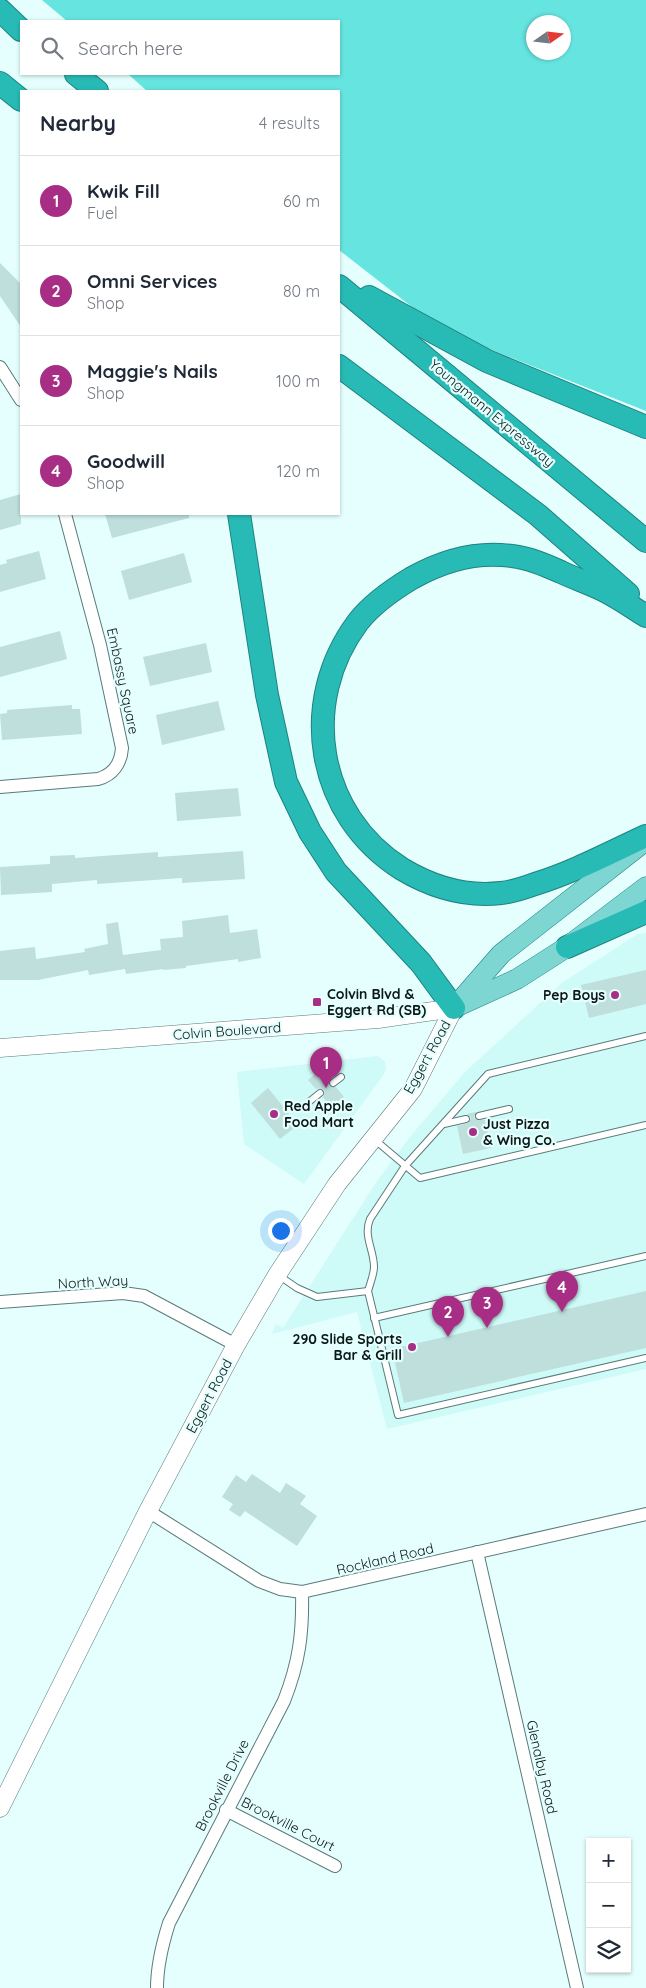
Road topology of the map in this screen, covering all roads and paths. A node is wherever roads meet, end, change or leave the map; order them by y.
1 (0, 10) edge
2 (20, 29) edge
3 (77, 75) edge
4 (0, 83) edge
5 (96, 90) edge
6 (20, 99) edge
7 (340, 281) edge
8 (340, 287) edge
9 (340, 367) edge
10 (0, 368) edge
11 (20, 398) edge
12 (646, 426) edge
13 (65, 515) edge
14 (239, 515) edge
15 (646, 541) edge
16 (646, 610) edge
17 (646, 616) edge
18 (0, 787) edge
19 (646, 836) edge
20 (646, 840) edge
21 (646, 887) edge
22 (646, 912) edge
23 (568, 947) junction
24 (454, 1008) junction
25 (646, 1036) edge
26 (0, 1048) edge
27 (341, 1077) dead end
28 (333, 1083) dead end
29 (320, 1093) dead end
30 (310, 1100) dead end
31 (509, 1109) dead end
32 (479, 1116) dead end
33 (466, 1119) dead end
34 (443, 1124) junction
35 (646, 1124) edge
36 (372, 1137) junction
37 (405, 1166) junction
38 (646, 1256) edge
39 (277, 1275) junction
40 (368, 1291) junction
41 (0, 1302) edge
42 (374, 1318) junction
43 (236, 1345) junction
44 (646, 1358) edge
45 (148, 1511) junction
46 (646, 1514) edge
47 (477, 1552) junction
48 (302, 1592) junction
49 (0, 1808) edge
50 (226, 1810) junction
51 (335, 1866) dead end
52 (157, 1988) edge
53 (577, 1988) edge

1 - 2 highway
3 - 5 highway
4 - 6 highway
7 - 12 highway
8 - 15 highway, Youngmann Expressway
9 - 16 highway
10 - 11 street
13 - 18 street, Embassy Square
14 - 24 highway
17 - 19 highway
20 - 24 main road
21 - 23 main road
22 - 23 highway
23 - 24 main road
24 - 26 street, Colvin Boulevard
24 - 36 street, Eggert Road
25 - 34 lane
27 - 28 lane
29 - 30 lane
31 - 32 lane
33 - 34 lane
34 - 37 lane
35 - 37 lane
36 - 37 lane
36 - 39 street, Eggert Road
37 - 40 lane
38 - 42 lane
39 - 40 lane
39 - 43 street, Eggert Road
40 - 42 lane
41 - 43 street, North Way
42 - 44 lane
43 - 45 street, Eggert Road
45 - 48 street, Rockland Road
45 - 49 street, Eggert Road
46 - 47 street, Rockland Road
47 - 48 street, Rockland Road
47 - 53 street, Glenalby Road
48 - 50 street, Brookville Drive
50 - 51 street, Brookville Court
50 - 52 street, Brookville Drive

